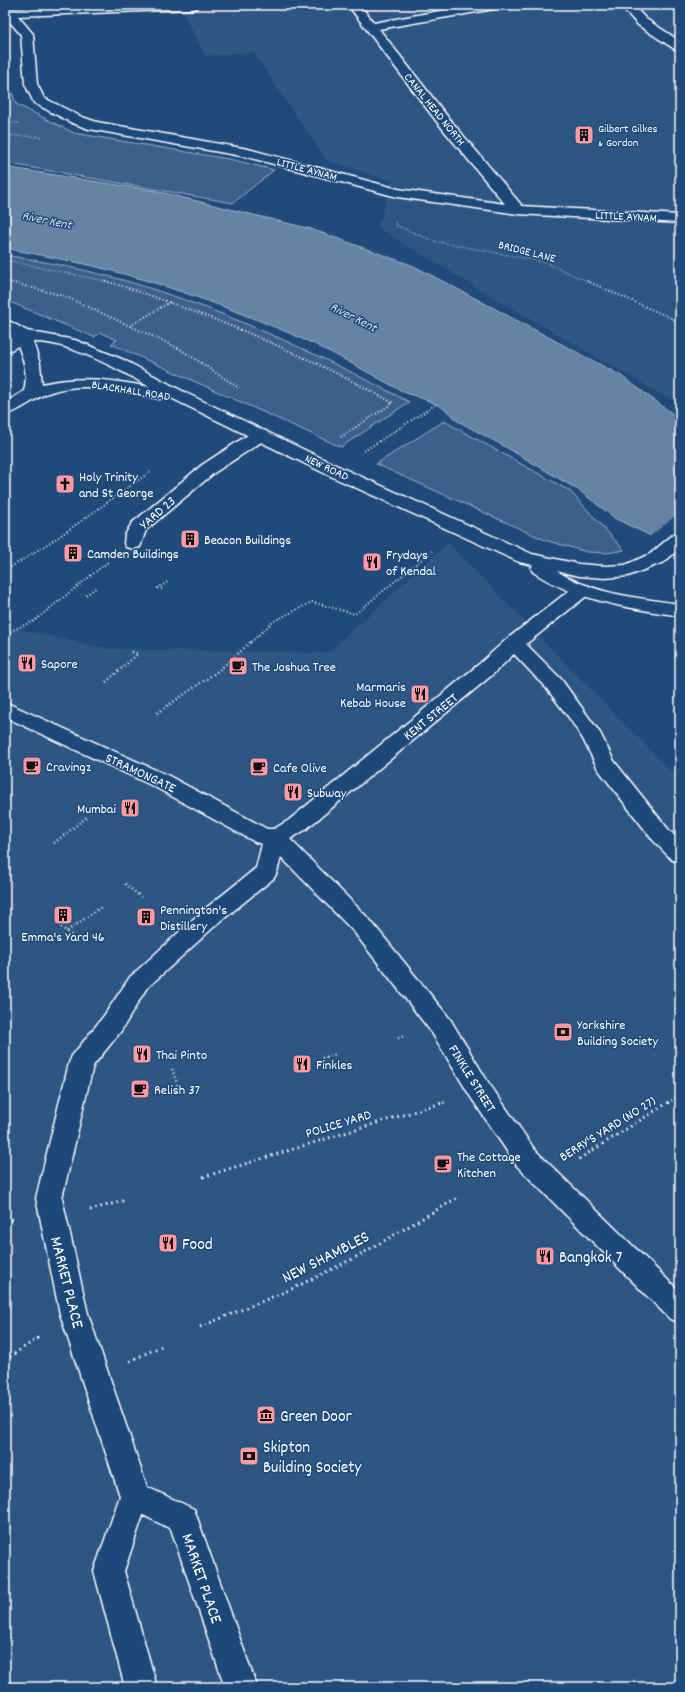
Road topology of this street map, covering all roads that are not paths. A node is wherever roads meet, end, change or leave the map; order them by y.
1 (193, 5) edge
2 (354, 5) edge
3 (494, 5) edge
4 (626, 5) edge
5 (424, 11) edge
6 (7, 12) edge
7 (371, 27) junction
8 (680, 36) edge
9 (665, 37) junction
10 (680, 47) edge
11 (518, 210) junction
12 (680, 219) edge
13 (5, 325) edge
14 (22, 335) junction
15 (5, 347) edge
16 (32, 393) junction
17 (184, 399) junction
18 (5, 410) edge
19 (260, 435) junction
20 (680, 538) edge
21 (133, 543) road end
22 (526, 558) junction
23 (582, 590) junction
24 (680, 610) edge
25 (514, 643) junction
26 (5, 709) edge
27 (275, 838) junction
28 (680, 854) edge
29 (680, 1310) edge
30 (134, 1496) junction
31 (141, 1687) edge
32 (242, 1687) edge

1 - 6 main road
2 - 7 main road, CANAL HEAD NORTH
3 - 5 main road
4 - 9 main road
5 - 7 main road
6 - 11 main road, LITTLE AYNAM
7 - 11 main road, CANAL HEAD NORTH
8 - 9 main road
9 - 10 main road
11 - 12 main road, LITTLE AYNAM
13 - 14 main road, NEW ROAD
14 - 15 main road
14 - 16 main road
14 - 17 main road, NEW ROAD
16 - 17 main road, BLACKHALL ROAD
16 - 18 main road, BLACKHALL ROAD
17 - 19 main road, NEW ROAD
19 - 21 main road, YARD 23
19 - 22 main road, NEW ROAD
20 - 22 main road, NEW ROAD
22 - 23 main road
23 - 24 main road
23 - 25 main road, KENT STREET
25 - 27 main road, KENT STREET
25 - 28 main road
26 - 27 main road, STRAMONGATE
27 - 29 main road, FINKLE STREET
27 - 30 main road, MARKET PLACE
30 - 31 main road
30 - 32 main road, MARKET PLACE

